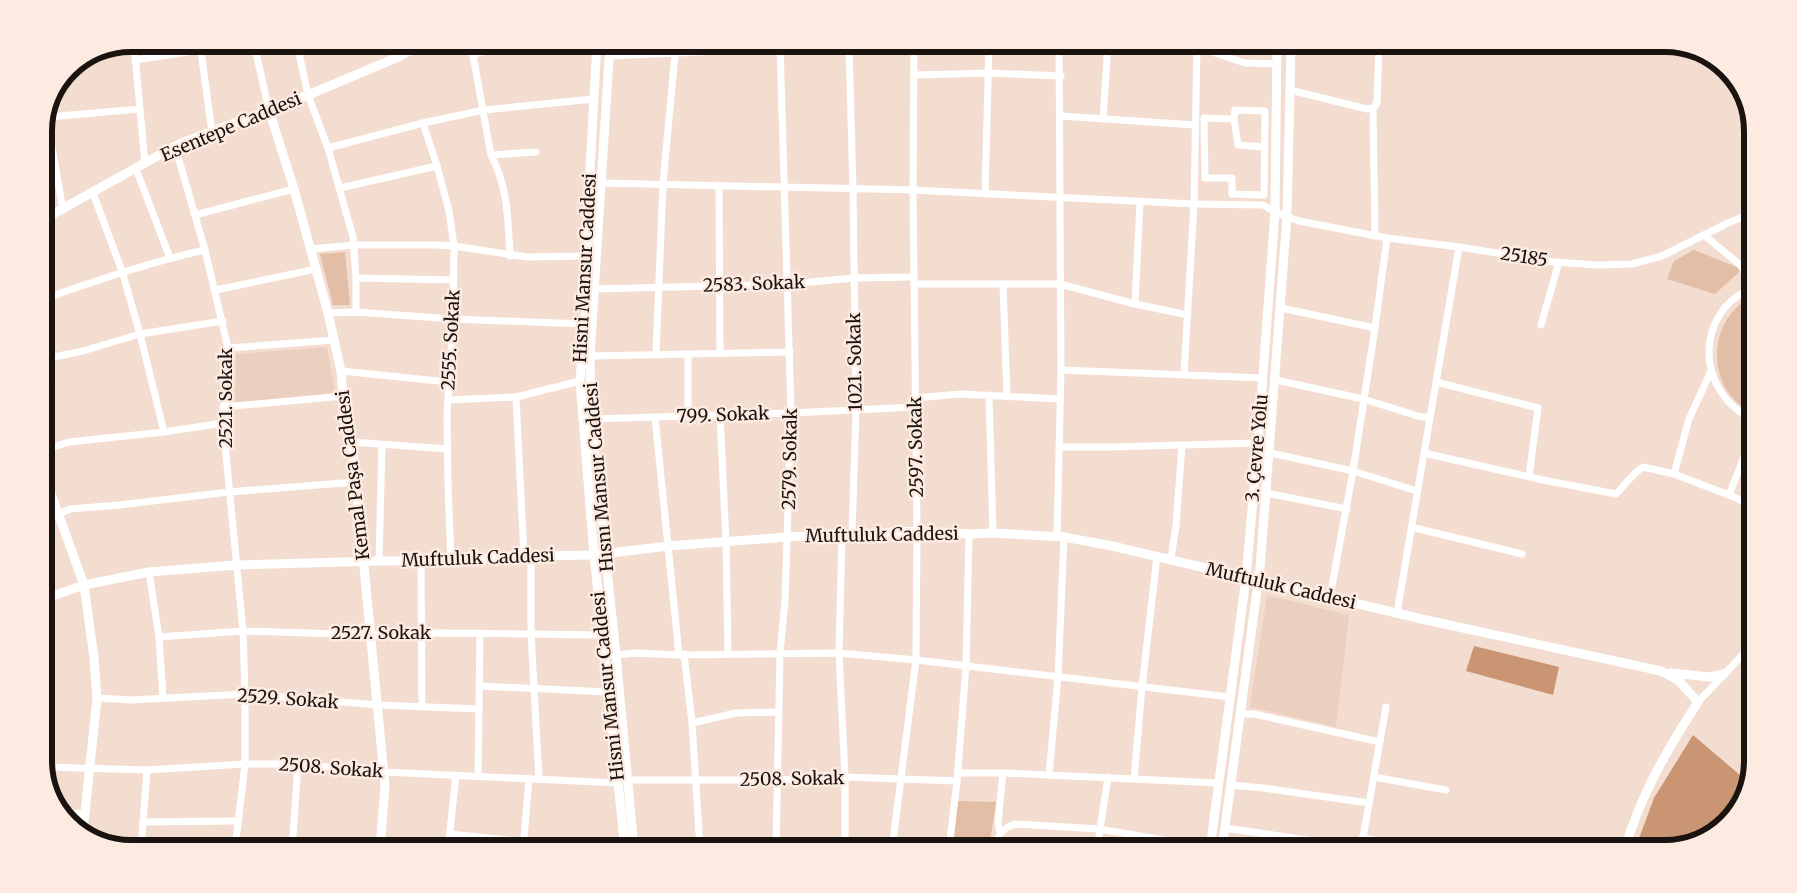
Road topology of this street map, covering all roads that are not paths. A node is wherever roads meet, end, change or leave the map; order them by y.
1 (134, 52) edge
2 (175, 52) edge
3 (201, 52) edge
4 (256, 52) edge
5 (299, 52) edge
6 (396, 52) edge
7 (407, 52) edge
8 (482, 52) edge
9 (597, 52) edge
10 (609, 52) edge
11 (676, 52) joint
12 (780, 52) edge
13 (849, 52) edge
14 (914, 52) edge
15 (989, 52) edge
16 (1059, 52) edge
17 (1108, 52) edge
18 (1197, 52) edge
19 (1213, 52) edge
20 (1277, 52) edge
21 (1290, 52) edge
22 (1379, 52) edge
23 (474, 54) joint
24 (609, 56) junction
25 (396, 58) junction
26 (135, 60) junction
27 (1277, 64) junction
28 (989, 74) junction
29 (914, 75) junction
30 (1060, 76) junction
31 (1290, 90) junction
32 (308, 95) junction
33 (594, 99) junction
34 (1373, 108) junction
35 (140, 109) junction
36 (270, 110) junction
37 (484, 110) junction
38 (54, 116) edge
39 (1060, 116) junction
40 (1103, 119) junction
41 (1234, 120) junction
42 (423, 123) junction
43 (1196, 126) junction
44 (212, 132) junction
45 (176, 146) junction
46 (1264, 147) junction
47 (53, 148) edge
48 (328, 148) junction
49 (536, 152) dead end
50 (491, 155) junction
51 (1195, 158) junction
52 (1204, 158) junction
53 (145, 164) junction
54 (438, 166) junction
55 (136, 169) junction
56 (601, 183) junction
57 (663, 183) junction
58 (720, 185) junction
59 (340, 188) junction
60 (785, 188) junction
61 (294, 189) junction
62 (853, 189) junction
63 (913, 190) junction
64 (93, 193) junction
65 (985, 194) junction
66 (1060, 198) junction
67 (1140, 202) junction
68 (1194, 204) junction
69 (63, 210) junction
70 (1275, 212) junction
71 (195, 214) junction
72 (53, 215) edge
73 (1287, 216) junction
74 (1744, 217) edge
75 (1704, 235) junction
76 (1375, 236) junction
77 (1386, 238) junction
78 (354, 245) junction
79 (454, 246) junction
80 (1458, 247) junction
81 (311, 249) junction
82 (205, 250) junction
83 (510, 256) junction
84 (588, 256) junction
85 (170, 258) junction
86 (1559, 262) junction
87 (316, 269) junction
88 (1744, 269) edge
89 (122, 271) junction
90 (356, 278) junction
91 (854, 278) junction
92 (454, 280) junction
93 (913, 281) junction
94 (720, 284) junction
95 (788, 284) junction
96 (1003, 284) junction
97 (1060, 284) junction
98 (658, 287) junction
99 (595, 289) junction
100 (216, 290) junction
101 (1744, 291) edge
102 (53, 296) edge
103 (1136, 304) junction
104 (1280, 308) junction
105 (356, 312) junction
106 (328, 313) junction
107 (1188, 315) junction
108 (453, 319) junction
109 (223, 321) junction
110 (585, 324) junction
111 (1541, 325) dead end
112 (1375, 328) junction
113 (140, 334) junction
114 (335, 340) junction
115 (228, 348) junction
116 (790, 352) junction
117 (688, 354) junction
118 (720, 354) junction
119 (656, 355) junction
120 (590, 356) junction
121 (53, 357) edge
122 (1061, 370) junction
123 (341, 371) junction
124 (1711, 371) junction
125 (1184, 374) junction
126 (1263, 378) junction
127 (1276, 380) junction
128 (580, 381) junction
129 (448, 382) junction
130 (1436, 382) junction
131 (989, 395) junction
132 (343, 396) junction
133 (1007, 396) junction
134 (516, 397) junction
135 (916, 398) junction
136 (1060, 399) junction
137 (1363, 399) junction
138 (448, 400) junction
139 (223, 407) junction
140 (916, 407) junction
141 (856, 410) junction
142 (792, 413) junction
143 (720, 414) junction
144 (1744, 415) edge
145 (688, 416) junction
146 (655, 417) junction
147 (1430, 418) junction
148 (590, 419) junction
149 (223, 423) junction
150 (164, 432) junction
151 (352, 442) junction
152 (1258, 443) junction
153 (382, 444) junction
154 (1182, 445) junction
155 (53, 447) edge
156 (1059, 447) junction
157 (448, 449) junction
158 (1270, 453) junction
159 (1424, 453) junction
160 (1744, 456) edge
161 (1353, 471) junction
162 (1674, 474) junction
163 (1529, 476) junction
164 (356, 482) junction
165 (1417, 491) junction
166 (229, 492) junction
167 (1266, 493) junction
168 (1728, 495) junction
169 (53, 500) edge
170 (1744, 502) edge
171 (1347, 509) junction
172 (58, 515) junction
173 (53, 517) edge
174 (1411, 527) junction
175 (917, 531) junction
176 (993, 533) junction
177 (852, 534) junction
178 (969, 534) junction
179 (842, 535) junction
180 (788, 537) junction
181 (1061, 537) junction
182 (726, 542) junction
183 (668, 546) junction
184 (599, 554) junction
185 (1522, 554) dead end
186 (527, 555) junction
187 (1158, 556) junction
188 (1171, 559) junction
189 (379, 561) junction
190 (421, 561) junction
191 (451, 561) junction
192 (364, 562) junction
193 (236, 565) junction
194 (149, 572) junction
195 (1246, 578) junction
196 (1259, 581) junction
197 (84, 585) junction
198 (53, 596) edge
199 (1330, 598) junction
200 (1397, 613) junction
201 (243, 631) junction
202 (421, 633) junction
203 (480, 633) junction
204 (531, 633) junction
205 (369, 635) junction
206 (603, 635) junction
207 (159, 637) junction
208 (728, 653) junction
209 (780, 653) junction
210 (839, 653) junction
211 (1744, 653) edge
212 (681, 654) junction
213 (616, 655) junction
214 (916, 660) junction
215 (966, 666) junction
216 (1661, 672) junction
217 (1724, 674) junction
218 (1058, 677) junction
219 (479, 686) junction
220 (1142, 687) junction
221 (534, 689) junction
222 (609, 692) junction
223 (246, 694) junction
224 (1230, 697) junction
225 (96, 698) junction
226 (163, 698) junction
227 (1698, 702) junction
228 (378, 705) junction
229 (422, 706) junction
230 (1386, 707) dead end
231 (479, 709) junction
232 (779, 712) junction
233 (1241, 714) junction
234 (692, 723) junction
235 (1380, 742) junction
236 (244, 764) junction
237 (298, 764) junction
238 (53, 767) edge
239 (90, 768) junction
240 (147, 770) junction
241 (384, 772) junction
242 (958, 773) junction
243 (1003, 773) junction
244 (456, 775) junction
245 (1049, 775) junction
246 (478, 776) junction
247 (845, 777) junction
248 (1108, 777) junction
249 (1374, 777) junction
250 (529, 778) junction
251 (539, 779) junction
252 (902, 779) junction
253 (1134, 779) junction
254 (696, 780) junction
255 (777, 780) junction
256 (622, 781) junction
257 (957, 782) junction
258 (1218, 783) junction
259 (1231, 786) junction
260 (1446, 790) dead end
261 (1369, 803) junction
262 (72, 813) edge
263 (85, 814) junction
264 (238, 821) junction
265 (143, 822) junction
266 (84, 824) edge
267 (1225, 828) junction
268 (1100, 829) junction
269 (1001, 832) junction
270 (450, 834) junction
271 (1362, 838) joint
272 (142, 840) edge
273 (236, 840) edge
274 (293, 840) edge
275 (381, 840) edge
276 (449, 840) edge
277 (487, 840) edge
278 (524, 840) edge
279 (625, 840) edge
280 (632, 840) edge
281 (699, 840) edge
282 (776, 840) edge
283 (845, 840) edge
284 (893, 840) edge
285 (950, 840) edge
286 (998, 840) edge
287 (1098, 840) edge
288 (1160, 840) edge
289 (1211, 840) edge
290 (1223, 840) edge
291 (1303, 840) edge
292 (1375, 840) edge
293 (1629, 840) edge

1 - 26 street
2 - 26 street
3 - 44 street
4 - 36 street
5 - 32 street
6 - 25 street
7 - 25 street, Esentepe Caddesi
8 - 23 street
9 - 33 street, Hisni Mansur Caddesi
10 - 24 street, Hısnı Mansur Caddesi
11 - 24 street
11 - 57 street
12 - 60 street, 2579. Sokak
13 - 62 street, 1021. Sokak
14 - 29 street, 2597. Sokak
15 - 28 street
16 - 30 street
17 - 40 street
18 - 43 street
19 - 27 street
20 - 27 street, 3. Çevre Yolu
21 - 31 street, 3. Çevre Yolu
22 - 34 street
23 - 37 street
24 - 56 street, Hısnı Mansur Caddesi
25 - 32 street, Esentepe Caddesi
26 - 35 street
27 - 70 street, 3. Çevre Yolu
28 - 29 street
28 - 30 street
28 - 65 street
29 - 63 street, 2597. Sokak
30 - 39 street
31 - 34 street
31 - 73 street, 3. Çevre Yolu
32 - 36 street, Esentepe Caddesi
32 - 48 street
33 - 37 street
33 - 84 street, Hisni Mansur Caddesi
34 - 76 street
35 - 38 street
35 - 53 street
36 - 44 street, Esentepe Caddesi
36 - 61 street, Kemal Paşa Caddesi
37 - 42 street
37 - 50 street
39 - 40 street
39 - 66 street
40 - 43 street
41 - 46 street
41 - 46 street
41 - 52 street
42 - 48 street
42 - 54 street, 2555. Sokak
43 - 51 street
44 - 45 street, Esentepe Caddesi
45 - 53 street, Esentepe Caddesi
45 - 71 street, 2521. Sokak
46 - 52 street
47 - 69 street
48 - 59 street
49 - 50 street
50 - 83 street
51 - 52 street
51 - 68 street
53 - 55 street, Esentepe Caddesi
54 - 59 street
54 - 79 street, 2555. Sokak
55 - 64 street, Esentepe Caddesi
55 - 85 street
56 - 57 street, 25185
56 - 99 street, Hısnı Mansur Caddesi
57 - 58 street, 25185
57 - 98 street
58 - 60 street, 25185
58 - 94 street
59 - 78 street
60 - 62 street, 25185
60 - 95 street, 2579. Sokak
61 - 71 street
61 - 81 street, Kemal Paşa Caddesi
62 - 63 street, 25185
62 - 91 street, 1021. Sokak
63 - 65 street, 25185
63 - 93 street, 2597. Sokak
64 - 69 street, Esentepe Caddesi
64 - 89 street
65 - 66 street, 25185
66 - 67 street, 25185
66 - 97 street
67 - 68 street, 25185
67 - 103 street
68 - 70 street, 25185
68 - 107 street
69 - 72 street, Esentepe Caddesi
70 - 73 street, 25185
70 - 126 street, 3. Çevre Yolu
71 - 82 street, 2521. Sokak
73 - 76 street, 25185
73 - 104 street, 3. Çevre Yolu
74 - 75 street, 25185
75 - 86 street, 25185
75 - 88 street
76 - 77 street, 25185
77 - 80 street, 25185
77 - 112 street
78 - 79 street
78 - 81 street
78 - 90 street
79 - 83 street
79 - 92 street, 2555. Sokak
80 - 86 street, 25185
80 - 130 street
81 - 87 street, Kemal Paşa Caddesi
82 - 85 street
82 - 100 street, 2521. Sokak
83 - 84 street
84 - 110 street, Hisni Mansur Caddesi
85 - 89 street
86 - 111 street
87 - 100 street
87 - 106 street, Kemal Paşa Caddesi
89 - 102 street
89 - 113 street
90 - 92 street
90 - 105 street
91 - 93 street, 2583. Sokak
91 - 95 street, 2583. Sokak
91 - 141 street, 1021. Sokak
92 - 108 street, 2555. Sokak
93 - 96 street, 2583. Sokak
93 - 135 street, 2597. Sokak
94 - 95 street, 2583. Sokak
94 - 98 street, 2583. Sokak
94 - 118 street
95 - 116 street, 2579. Sokak
96 - 97 street, 2583. Sokak
96 - 133 street
97 - 103 street, 2583. Sokak
97 - 122 street
98 - 99 street, 2583. Sokak
98 - 119 street
99 - 120 street, Hısnı Mansur Caddesi
100 - 109 street, 2521. Sokak
101 - 124 street
103 - 107 street, 2583. Sokak
104 - 112 street
104 - 127 street, 3. Çevre Yolu
105 - 106 street
105 - 108 street
106 - 114 street, Kemal Paşa Caddesi
107 - 125 street
108 - 110 street
108 - 129 street, 2555. Sokak
109 - 113 street
109 - 115 street, 2521. Sokak
110 - 128 street, Hisni Mansur Caddesi
112 - 137 street
113 - 121 street
113 - 150 street
114 - 115 street
114 - 123 street, Kemal Paşa Caddesi
115 - 139 street, 2521. Sokak
116 - 118 street
116 - 142 street, 2579. Sokak
117 - 118 street
117 - 119 street
117 - 145 street
119 - 120 street
120 - 148 street, Hısnı Mansur Caddesi
122 - 125 street
122 - 136 street
123 - 129 street
123 - 132 street, Kemal Paşa Caddesi
124 - 144 street
124 - 162 street
125 - 126 street
126 - 152 street, 3. Çevre Yolu
127 - 137 street
127 - 158 street, 3. Çevre Yolu
128 - 134 street
128 - 184 street, Hisni Mansur Caddesi
129 - 138 street, 2555. Sokak
130 - 147 street
130 - 163 street
131 - 133 street
131 - 135 street
131 - 176 street
132 - 139 street
132 - 151 street, Kemal Paşa Caddesi
133 - 136 street
134 - 138 street
134 - 186 street
135 - 140 street, 2597. Sokak
136 - 156 street
137 - 147 street
137 - 161 street
138 - 157 street, 2555. Sokak
139 - 149 street, 2521. Sokak
140 - 141 street, 799. Sokak
140 - 175 street, 2597. Sokak
141 - 142 street, 799. Sokak
141 - 177 street, 1021. Sokak
142 - 143 street, 799. Sokak
142 - 180 street, 2579. Sokak
143 - 145 street, 799. Sokak
143 - 182 street
145 - 146 street, 799. Sokak
146 - 148 street, 799. Sokak
146 - 183 street
147 - 159 street
148 - 184 street, Hısnı Mansur Caddesi
149 - 150 street
149 - 166 street, 2521. Sokak
150 - 155 street
151 - 153 street
151 - 164 street, Kemal Paşa Caddesi
152 - 154 street
152 - 195 street, 3. Çevre Yolu
153 - 157 street
153 - 189 street
154 - 156 street
154 - 188 street
156 - 181 street
157 - 191 street, 2555. Sokak
158 - 161 street
158 - 167 street, 3. Çevre Yolu
159 - 163 street
159 - 165 street
160 - 168 street
161 - 165 street
161 - 171 street
162 - 163 street
162 - 168 street
164 - 166 street
164 - 192 street, Kemal Paşa Caddesi
165 - 174 street
166 - 172 street
166 - 193 street, 2521. Sokak
167 - 171 street
167 - 196 street, 3. Çevre Yolu
168 - 170 street
169 - 172 street
171 - 199 street
172 - 173 street
172 - 197 street
174 - 185 street
174 - 200 street
175 - 177 street, Muftuluk Caddesi
175 - 178 street, Muftuluk Caddesi
175 - 214 street, 2597. Sokak
176 - 178 street, Muftuluk Caddesi
176 - 181 street, Muftuluk Caddesi
177 - 179 street, Muftuluk Caddesi
178 - 215 street
179 - 180 street, Muftuluk Caddesi
179 - 210 street
180 - 182 street, Muftuluk Caddesi
180 - 209 street, 2579. Sokak
181 - 187 street, Muftuluk Caddesi
181 - 218 street
182 - 183 street, Muftuluk Caddesi
182 - 208 street
183 - 184 street, Muftuluk Caddesi
183 - 212 street
184 - 186 street, Muftuluk Caddesi
184 - 206 street, Hisni Mansur Caddesi
184 - 213 street, Hısnı Mansur Caddesi
186 - 191 street, Muftuluk Caddesi
186 - 204 street
187 - 188 street, Muftuluk Caddesi
187 - 220 street
188 - 195 street, Muftuluk Caddesi
189 - 190 street, Muftuluk Caddesi
189 - 192 street, Muftuluk Caddesi
190 - 191 street, Muftuluk Caddesi
190 - 202 street
192 - 193 street, Muftuluk Caddesi
192 - 205 street, Kemal Paşa Caddesi
193 - 194 street, Muftuluk Caddesi
193 - 201 street, 2521. Sokak
194 - 197 street, Muftuluk Caddesi
194 - 207 street
195 - 196 street, Muftuluk Caddesi
195 - 224 street, 3. Çevre Yolu
196 - 199 street, Muftuluk Caddesi
196 - 233 street, 3. Çevre Yolu
197 - 198 street, Muftuluk Caddesi
197 - 225 street
199 - 200 street, Muftuluk Caddesi
200 - 216 street, Muftuluk Caddesi
201 - 205 street, 2527. Sokak
201 - 207 street, 2527. Sokak
201 - 223 street, 2521. Sokak
202 - 203 street, 2527. Sokak
202 - 205 street, 2527. Sokak
202 - 229 street
203 - 204 street, 2527. Sokak
203 - 219 street
204 - 206 street, 2527. Sokak
204 - 221 street
205 - 228 street, Kemal Paşa Caddesi
206 - 222 street, Hisni Mansur Caddesi
207 - 226 street
208 - 209 street
208 - 212 street
209 - 210 street
209 - 232 street, 2579. Sokak
210 - 214 street
210 - 247 street
211 - 217 street
212 - 213 street
212 - 234 street
213 - 256 street, Hısnı Mansur Caddesi
214 - 215 street
214 - 252 street, 2597. Sokak
215 - 218 street
215 - 242 street
216 - 217 street
216 - 227 street, Muftuluk Caddesi
217 - 227 street
218 - 220 street
218 - 245 street
219 - 221 street
219 - 231 street
220 - 224 street
220 - 253 street
221 - 222 street
221 - 251 street
222 - 256 street, Hisni Mansur Caddesi
223 - 226 street, 2529. Sokak
223 - 228 street, 2529. Sokak
223 - 236 street, 2521. Sokak
224 - 258 street, 3. Çevre Yolu
225 - 226 street, 2529. Sokak
225 - 239 street
227 - 293 street
228 - 229 street, 2529. Sokak
228 - 241 street, Kemal Paşa Caddesi
229 - 231 street, 2529. Sokak
230 - 235 street
231 - 246 street
232 - 234 street
232 - 255 street, 2579. Sokak
233 - 235 street
233 - 259 street, 3. Çevre Yolu
234 - 254 street
235 - 249 street
236 - 237 street, 2508. Sokak
236 - 240 street, 2508. Sokak
236 - 264 street, 2521. Sokak
237 - 241 street, 2508. Sokak
237 - 274 street
238 - 239 street, 2508. Sokak
239 - 240 street, 2508. Sokak
239 - 263 street
240 - 265 street
241 - 244 street, 2508. Sokak
241 - 275 street, Kemal Paşa Caddesi
242 - 243 street
242 - 257 street
243 - 245 street
243 - 269 street
244 - 246 street, 2508. Sokak
244 - 270 street
245 - 248 street
246 - 250 street, 2508. Sokak
247 - 252 street, 2508. Sokak
247 - 255 street, 2508. Sokak
247 - 283 street
248 - 253 street
248 - 268 street
249 - 260 street
249 - 261 street
250 - 251 street, 2508. Sokak
250 - 278 street
251 - 256 street, 2508. Sokak
252 - 257 street, 2508. Sokak
252 - 284 street, 2597. Sokak
253 - 258 street
254 - 255 street, 2508. Sokak
254 - 256 street, 2508. Sokak
254 - 281 street
255 - 282 street, 2579. Sokak
256 - 279 street, Hisni Mansur Caddesi
256 - 280 street, Hısnı Mansur Caddesi
257 - 285 street
258 - 289 street, 3. Çevre Yolu
259 - 261 street
259 - 267 street, 3. Çevre Yolu
261 - 271 street
262 - 263 street
263 - 266 street
264 - 265 street
264 - 273 street, 2521. Sokak
265 - 272 street
267 - 290 street, 3. Çevre Yolu
267 - 291 street
268 - 269 street
268 - 287 street
268 - 288 street
269 - 286 street
270 - 276 street
270 - 277 street
271 - 292 street

